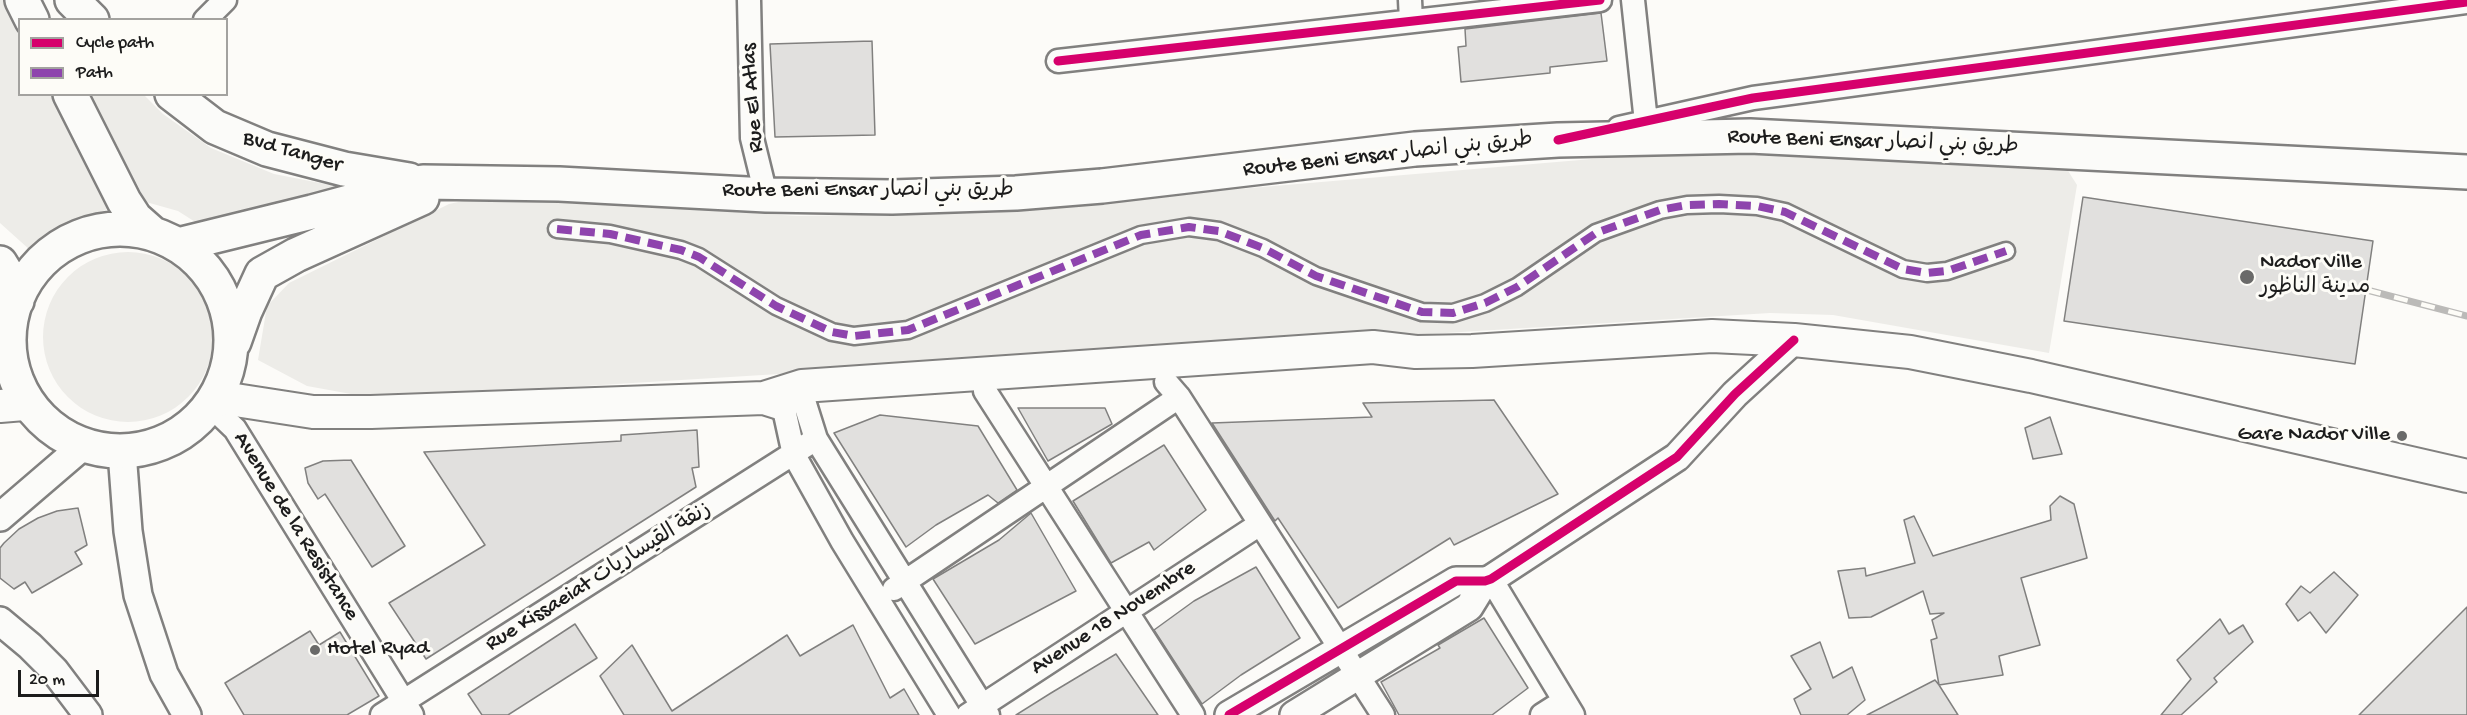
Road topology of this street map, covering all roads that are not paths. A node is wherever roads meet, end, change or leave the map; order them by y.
1 (22, 0) edge
2 (72, 0) edge
3 (225, 0) edge
4 (749, 0) edge
5 (1600, 0) edge
6 (1633, 0) edge
7 (2467, 2) edge
8 (1410, 11) edge
9 (31, 18) edge
10 (90, 18) edge
11 (207, 18) edge
12 (1058, 61) dead end
13 (71, 96) edge
14 (175, 96) edge
15 (1646, 122) junction
16 (1558, 140) junction
17 (2467, 171) edge
18 (439, 183) junction
19 (766, 195) junction
20 (557, 229) dead end
21 (165, 239) junction
22 (2006, 251) dead end
23 (0, 263) edge
24 (17, 301) junction
25 (1794, 340) junction
26 (232, 350) junction
27 (1416, 352) junction
28 (1172, 389) junction
29 (985, 392) junction
30 (786, 397) junction
31 (213, 401) junction
32 (12, 405) edge
33 (816, 440) junction
34 (84, 445) junction
35 (122, 452) junction
36 (794, 455) junction
37 (2467, 476) edge
38 (1047, 486) junction
39 (0, 517) edge
40 (1260, 524) junction
41 (1488, 580) junction
42 (905, 582) junction
43 (878, 599) junction
44 (1126, 611) junction
45 (0, 621) edge
46 (1340, 650) junction
47 (1358, 676) junction
48 (408, 708) edge
49 (1569, 708) edge
50 (979, 712) edge
51 (88, 715) edge
52 (187, 715) edge
53 (382, 715) edge
54 (949, 715) edge
55 (1193, 715) edge
56 (1229, 715) edge
57 (1294, 715) edge
58 (1383, 715) edge
59 (1542, 715) edge

1 - 9 main road
2 - 10 main road
3 - 11 street
4 - 19 street, Rue El Atlas
5 - 8 street
6 - 15 street
7 - 15 street
8 - 12 street
13 - 21 main road
14 - 18 main road, Bvd Tanger
15 - 16 street
16 - 17 main road, Route Beni Ensar طريق بني انصار
16 - 19 main road, Route Beni Ensar طريق بني انصار
18 - 19 main road, Route Beni Ensar طريق بني انصار
18 - 21 main road, Route Beni Ensar طريق بني انصار
18 - 26 main road, Route Beni Ensar طريق بني انصار
20 - 22 street
21 - 24 main road
21 - 26 main road
23 - 24 main road
24 - 32 main road
25 - 27 main road
25 - 37 main road
25 - 41 street
26 - 31 main road, Route Beni Ensar طريق بني انصار
27 - 28 main road
27 - 30 main road
28 - 29 main road
28 - 38 street
28 - 40 street
29 - 30 main road
29 - 38 street
30 - 31 main road
30 - 33 street
30 - 36 street
31 - 35 main road
31 - 48 street, Avenue de la Resistance
32 - 34 main road
33 - 36 street, Rue Kissaeiat زنقة القيساريات
33 - 42 street
34 - 35 main road
34 - 39 street
35 - 52 street
36 - 43 street
36 - 48 street, Rue Kissaeiat زنقة القيساريات
38 - 42 street
38 - 44 street
40 - 44 street, Avenue 18 Novembre
40 - 46 street
41 - 46 street
41 - 47 street
41 - 49 street
42 - 43 street
42 - 50 street
43 - 54 street
44 - 50 street, Avenue 18 Novembre
44 - 55 street
45 - 51 street
46 - 47 street
46 - 56 street
47 - 57 street
47 - 58 street
48 - 53 street, Rue Kissaeiat زنقة القيساريات
49 - 59 street

